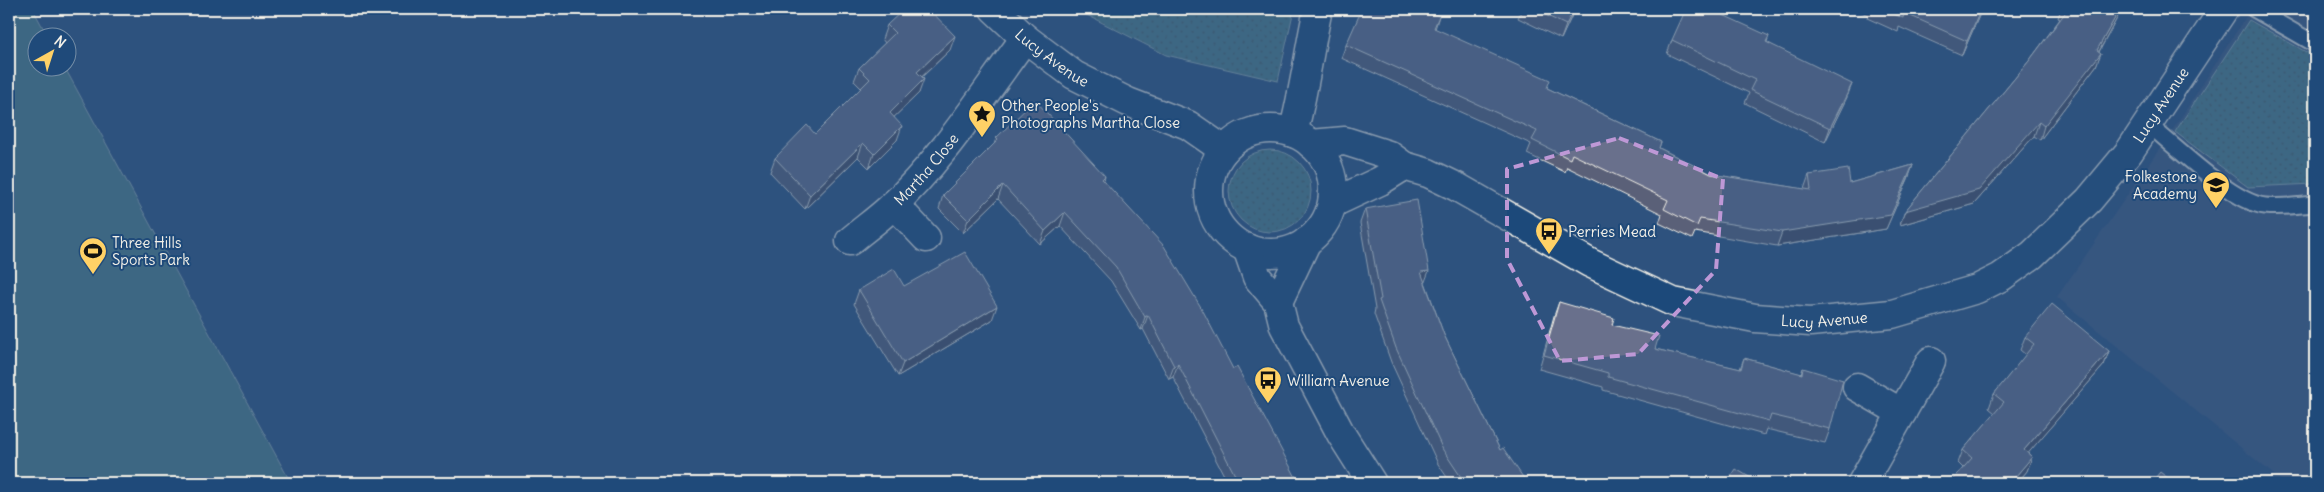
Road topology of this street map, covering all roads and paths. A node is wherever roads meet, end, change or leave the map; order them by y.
1 (994, 9) edge
2 (1318, 9) edge
3 (2224, 9) edge
4 (2254, 9) edge
5 (1025, 38) junction
6 (2315, 44) edge
7 (2149, 125) junction
8 (1302, 139) junction
9 (1224, 150) junction
10 (1404, 166) junction
11 (1333, 203) junction
12 (894, 204) junction
13 (2315, 204) edge
14 (926, 238) dead end
15 (850, 240) dead end
16 (1306, 241) junction
17 (1247, 248) junction
18 (1278, 302) junction
19 (1931, 361) dead end
20 (1857, 387) dead end
21 (1902, 413) junction
22 (1372, 483) edge
23 (1862, 483) edge

1 - 5 street, Lucy Avenue
2 - 8 street
3 - 7 street, Lucy Avenue
4 - 6 lane
5 - 9 street, Lucy Avenue
5 - 12 street, Martha Close
7 - 10 street, Lucy Avenue
7 - 13 lane
8 - 9 street
8 - 10 street, Lucy Avenue
8 - 11 street
9 - 17 street
10 - 11 street
11 - 16 street
12 - 14 street
12 - 15 street, Martha Close
16 - 17 street
16 - 18 street
17 - 18 street
18 - 22 street
19 - 21 street
20 - 21 street
21 - 23 street

